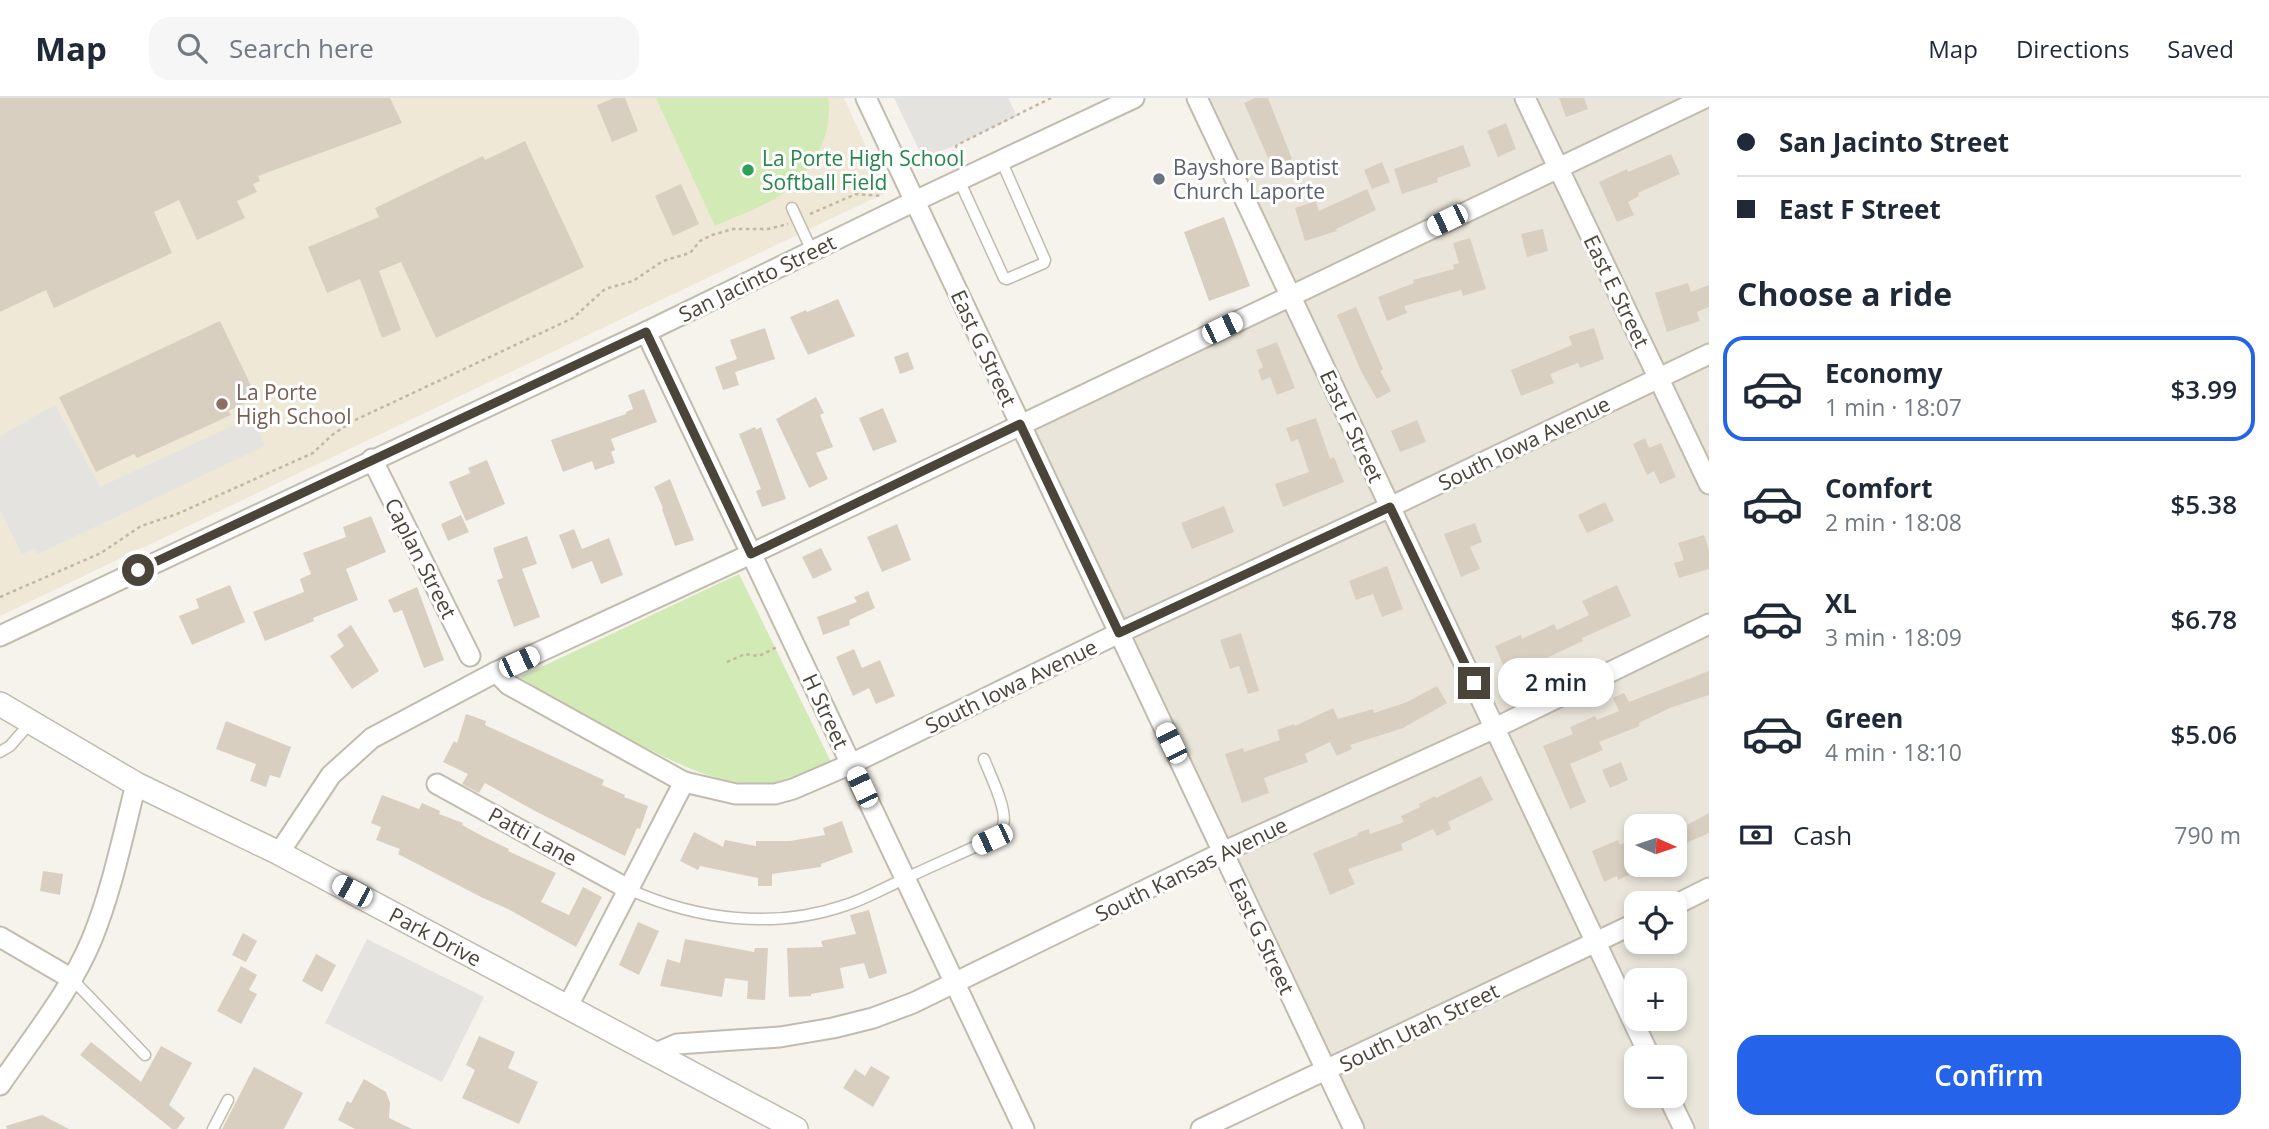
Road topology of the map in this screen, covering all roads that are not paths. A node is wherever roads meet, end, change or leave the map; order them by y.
1 (866, 98) edge
2 (1134, 98) edge
3 (1197, 98) edge
4 (1525, 98) edge
5 (1705, 98) edge
6 (1001, 160) junction
7 (1558, 167) junction
8 (959, 180) junction
9 (911, 193) junction
10 (792, 208) dead end
11 (812, 251) junction
12 (1290, 295) junction
13 (646, 332) junction
14 (1709, 354) edge
15 (1659, 378) junction
16 (1020, 424) junction
17 (372, 459) junction
18 (1709, 484) edge
19 (1390, 507) junction
20 (751, 554) junction
21 (1709, 624) edge
22 (1119, 633) junction
23 (0, 636) edge
24 (470, 656) dead end
25 (496, 672) junction
26 (0, 704) edge
27 (31, 722) junction
28 (1495, 728) junction
29 (0, 752) edge
30 (984, 759) dead end
31 (851, 764) junction
32 (684, 782) junction
33 (136, 784) junction
34 (437, 784) dead end
35 (1223, 852) junction
36 (279, 853) junction
37 (905, 878) junction
38 (1709, 888) edge
39 (628, 889) junction
40 (1687, 899) edge
41 (1624, 929) edge
42 (0, 937) edge
43 (1596, 942) junction
44 (72, 979) junction
45 (955, 984) junction
46 (568, 1006) junction
47 (1644, 1045) edge
48 (656, 1053) junction
49 (145, 1055) dead end
50 (1326, 1072) junction
51 (0, 1085) edge
52 (228, 1100) dead end
53 (1674, 1108) edge
54 (789, 1128) edge
55 (212, 1129) edge
56 (1024, 1129) edge
57 (1201, 1129) edge
58 (1354, 1129) edge
59 (1684, 1129) edge

1 - 9 street, East G Street
2 - 6 street, San Jacinto Street
3 - 12 street, East F Street
4 - 7 street, East E Street
5 - 7 street
6 - 8 street, San Jacinto Street
6 - 8 lane
7 - 12 street
7 - 15 street, East E Street
8 - 9 street, San Jacinto Street
9 - 11 street, San Jacinto Street
9 - 16 street, East G Street
10 - 11 lane
11 - 13 street, San Jacinto Street
12 - 16 street
12 - 19 street, East F Street
13 - 17 street, San Jacinto Street
13 - 20 street, H Street
14 - 15 street, South Iowa Avenue
15 - 18 street, East E Street
15 - 19 street, South Iowa Avenue
16 - 20 street
16 - 22 street, East G Street
17 - 23 street, San Jacinto Street
17 - 24 street, Caplan Street
19 - 22 street, South Iowa Avenue
19 - 28 street, East F Street
20 - 25 street
20 - 31 street, H Street
21 - 28 street, South Kansas Avenue
22 - 31 street, South Iowa Avenue
22 - 35 street, East G Street
25 - 32 street
25 - 36 street
26 - 27 street, Park Drive
27 - 29 lane
27 - 33 street, Park Drive
28 - 35 street, South Kansas Avenue
28 - 43 street, East F Street
30 - 37 lane
31 - 32 street, South Iowa Avenue
31 - 37 street, H Street
32 - 39 street
33 - 36 street, Park Drive
33 - 44 street
34 - 39 street, Patti Lane
35 - 45 street, South Kansas Avenue
35 - 50 street, East G Street
36 - 46 street, Park Drive
37 - 39 lane
37 - 45 street, H Street
38 - 40 street
39 - 46 street
41 - 43 street, South Utah Street
42 - 44 street
43 - 47 street, East F Street
43 - 50 street, South Utah Street
44 - 49 lane
44 - 51 street
45 - 48 street, South Kansas Avenue
45 - 56 street, H Street
46 - 48 street, Park Drive
48 - 54 street, Park Drive
50 - 57 street, South Utah Street
50 - 58 street, East G Street
52 - 55 lane
53 - 59 street

